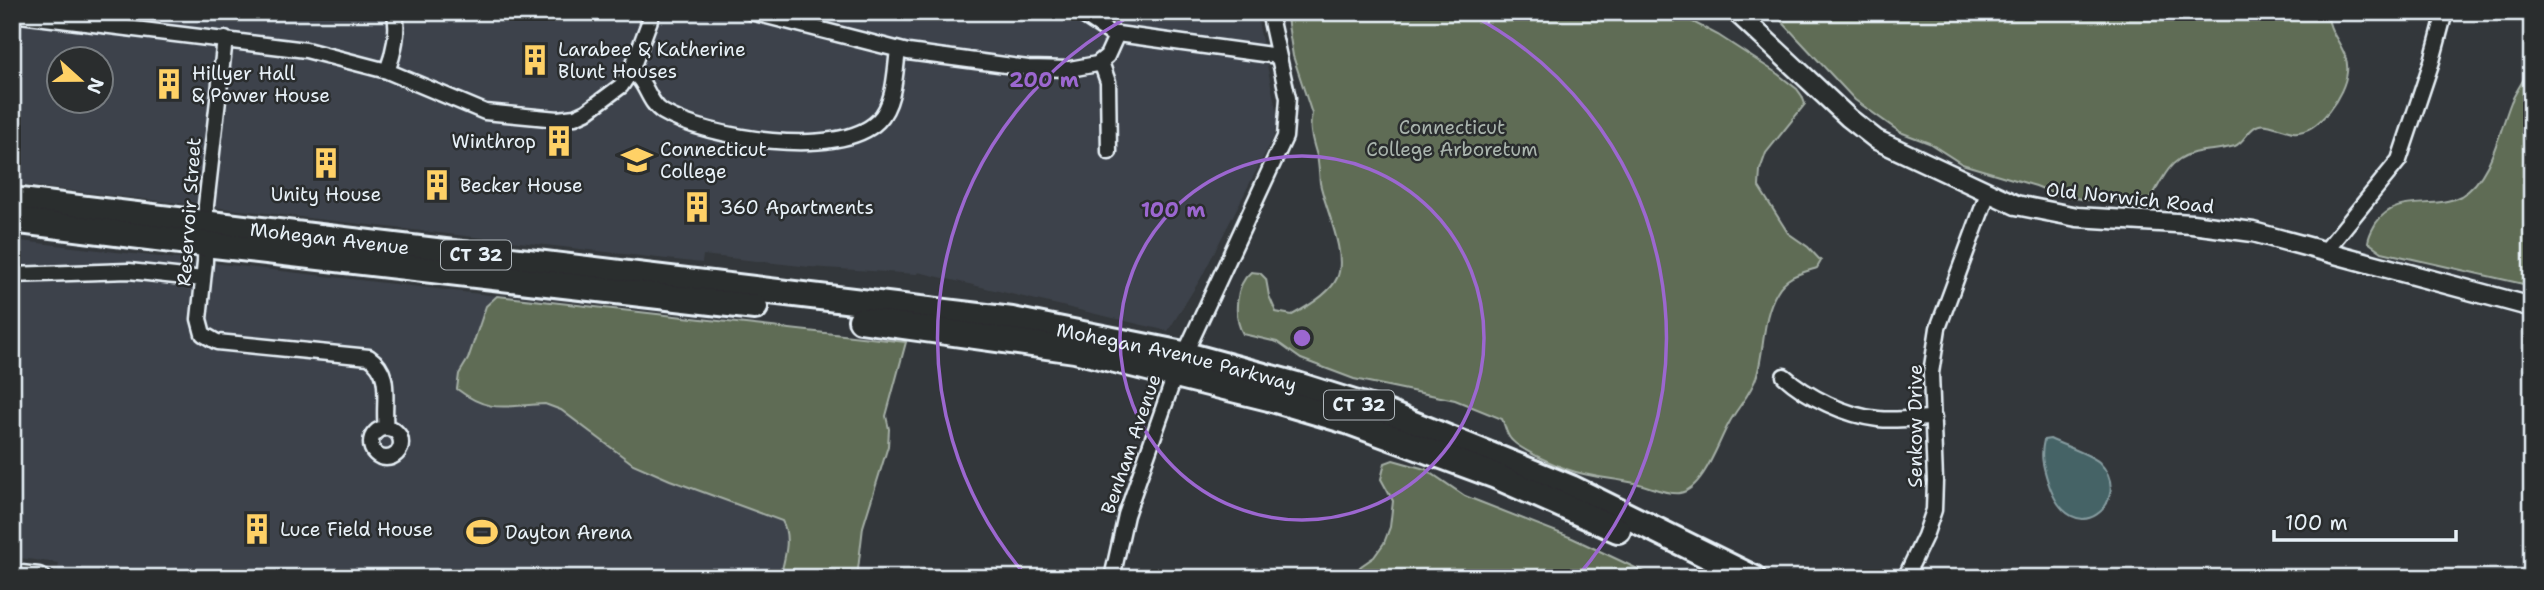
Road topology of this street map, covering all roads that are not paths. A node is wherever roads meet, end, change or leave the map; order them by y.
1 (394, 12) edge
2 (653, 12) edge
3 (751, 12) edge
4 (1078, 12) edge
5 (1269, 12) edge
6 (1736, 12) edge
7 (2445, 12) edge
8 (12, 14) edge
9 (33, 14) edge
10 (1117, 34) junction
11 (225, 39) junction
12 (898, 50) junction
13 (1278, 56) junction
14 (1101, 62) junction
15 (387, 71) junction
16 (631, 71) junction
17 (1109, 152) dead end
18 (1988, 193) junction
19 (12, 200) edge
20 (12, 220) edge
21 (205, 234) junction
22 (2326, 250) junction
23 (12, 275) edge
24 (203, 279) junction
25 (2532, 307) edge
26 (939, 321) joint
27 (1179, 364) junction
28 (1784, 376) dead end
29 (1934, 418) junction
30 (386, 428) dead end
31 (12, 572) edge
32 (44, 578) edge
33 (1112, 578) edge
34 (1716, 578) edge
35 (1753, 578) edge
36 (1905, 578) edge

1 - 15 street
2 - 16 street
3 - 12 street
4 - 10 street
5 - 13 street, Benham Avenue
6 - 18 street, Old Norwich Road
7 - 22 street
8 - 9 street
9 - 11 street
10 - 13 street
10 - 14 street
11 - 15 street
11 - 21 street, Reservoir Street
12 - 14 street
12 - 16 street
13 - 27 street, Benham Avenue
14 - 17 street
15 - 16 street
18 - 22 street, Old Norwich Road
18 - 29 street, Senkow Drive
19 - 21 highway, Mohegan Avenue / CT 32
20 - 21 highway, Mohegan Avenue / CT 32
21 - 24 street, Reservoir Street
21 - 26 highway, Mohegan Avenue / CT 32
22 - 25 street, Old Norwich Road
23 - 24 street
24 - 30 street, Reservoir Street
26 - 27 highway, Mohegan Avenue Parkway / CT 32
27 - 33 street, Benham Avenue
27 - 34 highway, Mohegan Avenue Parkway / CT 32
27 - 35 highway, Mohegan Avenue Parkway / CT 32
28 - 29 street
29 - 36 street, Senkow Drive
31 - 32 street

